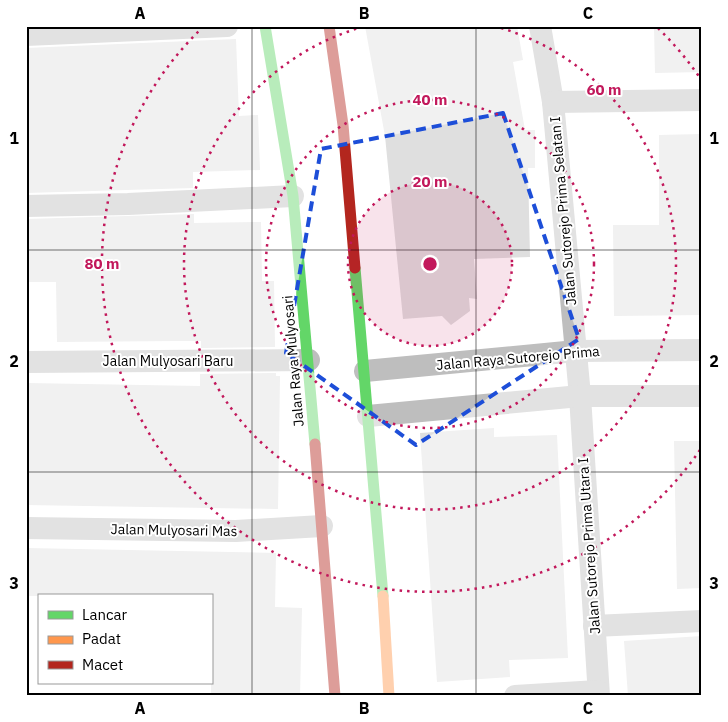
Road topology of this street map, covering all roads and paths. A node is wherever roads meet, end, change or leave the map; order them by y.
1 (227, 26) edge
2 (266, 26) edge
3 (329, 26) edge
4 (540, 26) edge
5 (26, 35) edge
6 (702, 100) edge
7 (553, 102) junction
8 (293, 196) junction
9 (26, 206) edge
10 (702, 350) edge
11 (576, 351) junction
12 (309, 360) junction
13 (26, 362) edge
14 (365, 372) junction
15 (580, 396) junction
16 (702, 396) edge
17 (368, 416) junction
18 (322, 526) junction
19 (26, 528) edge
20 (702, 622) edge
21 (594, 626) junction
22 (599, 693) edge
23 (335, 696) edge
24 (389, 696) edge
25 (515, 696) edge

1 - 5 street
2 - 8 main road, Jalan Raya Mulyosari
3 - 14 main road
4 - 7 street, Jalan Sutorejo Prima Selatan I
6 - 7 street
7 - 11 street, Jalan Sutorejo Prima Selatan I
8 - 9 street
8 - 12 main road, Jalan Raya Mulyosari
10 - 11 street, Jalan Raya Sutorejo Prima
11 - 14 street, Jalan Raya Sutorejo Prima
11 - 15 street, Jalan Sutorejo Prima Selatan I
12 - 13 street, Jalan Mulyosari Baru
12 - 18 main road, Jalan Raya Mulyosari
14 - 17 main road
15 - 16 street
15 - 17 street
15 - 21 street, Jalan Sutorejo Prima Utara I
17 - 24 main road
18 - 19 street, Jalan Mulyosari Mas
18 - 23 main road, Jalan Raya Mulyosari
20 - 21 street
21 - 22 street, Jalan Sutorejo Prima Utara I
22 - 25 street

